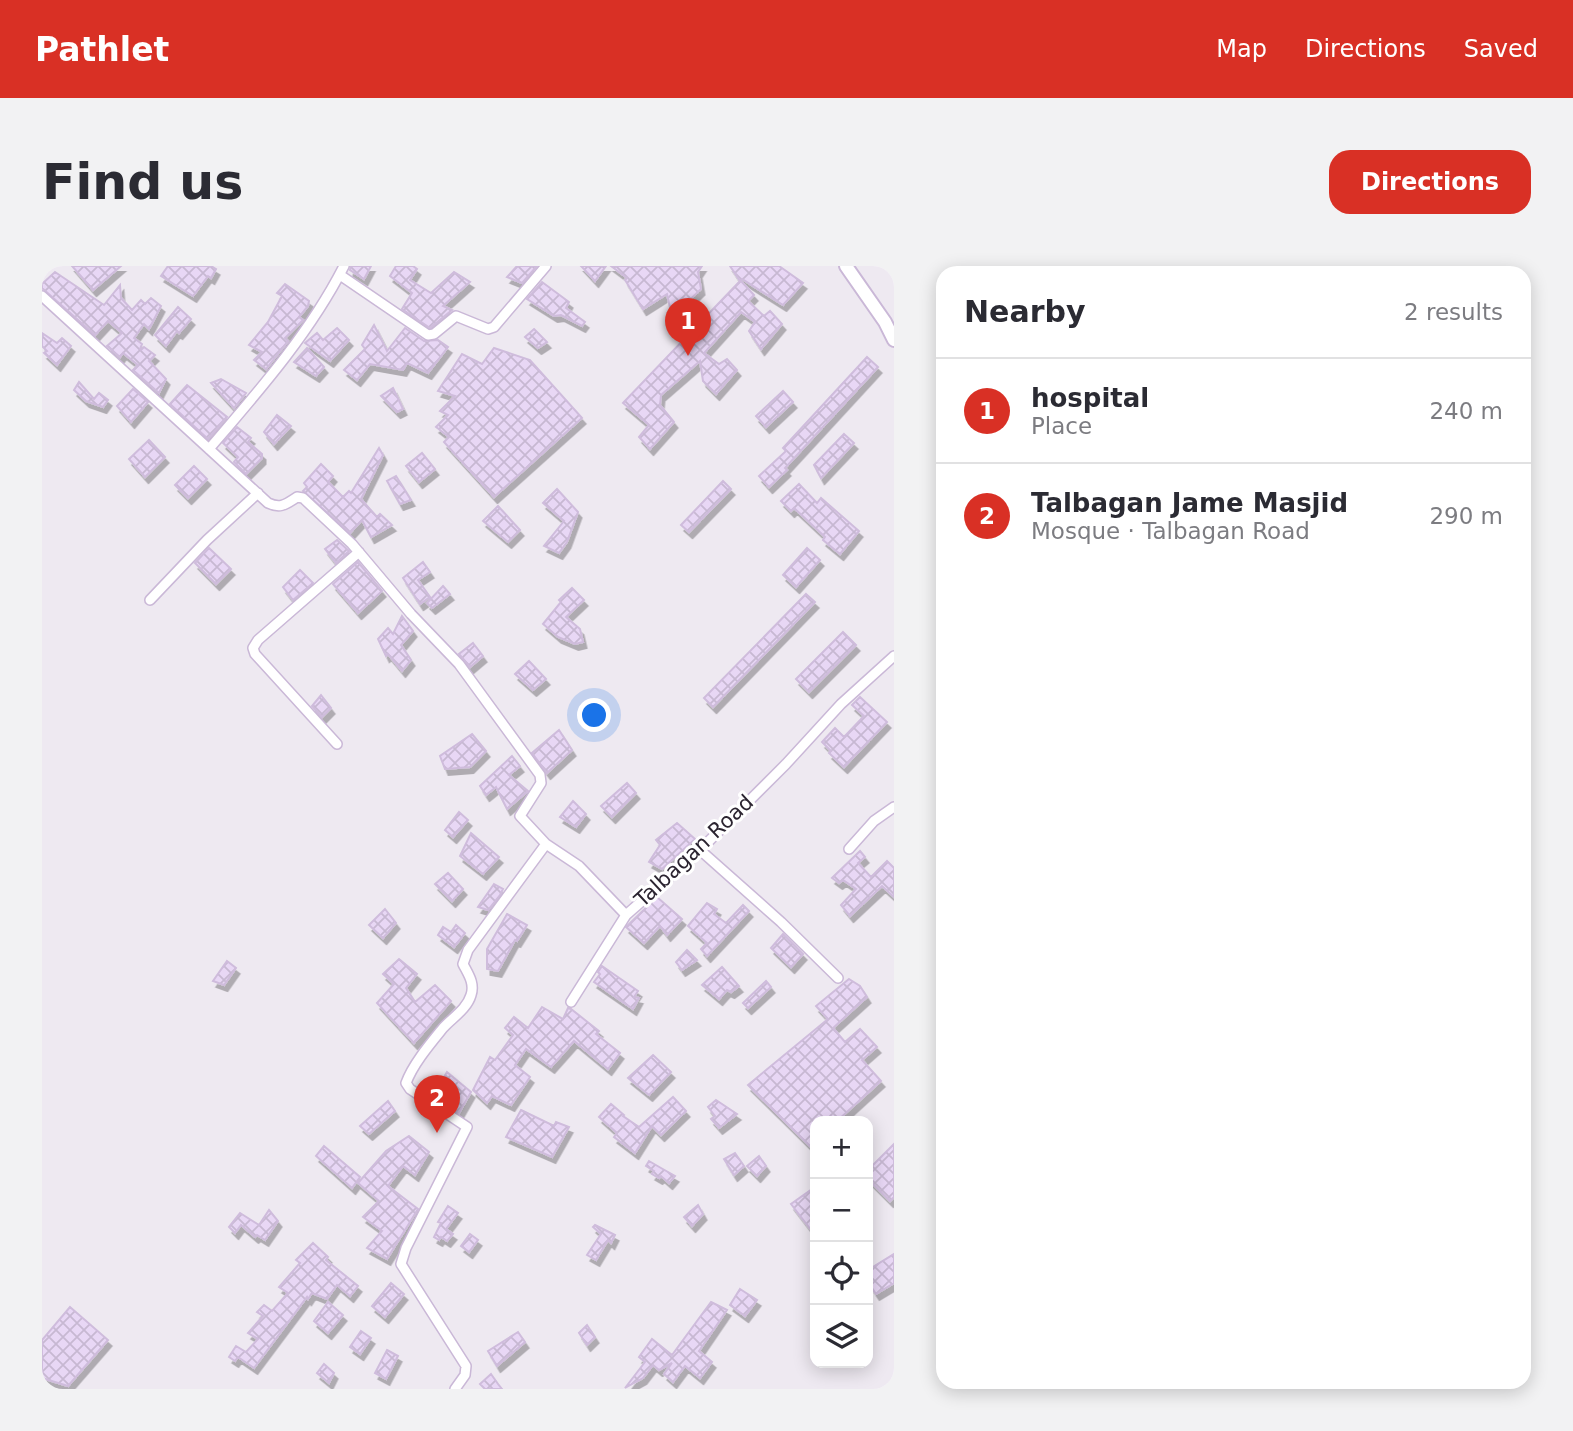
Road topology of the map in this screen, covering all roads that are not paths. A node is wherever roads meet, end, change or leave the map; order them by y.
1 (546, 266) edge
2 (846, 266) edge
3 (342, 271) edge
4 (42, 296) edge
5 (894, 340) edge
6 (209, 449) junction
7 (258, 493) junction
8 (359, 552) junction
9 (150, 600) dead end
10 (894, 656) edge
11 (337, 744) dead end
12 (894, 807) edge
13 (546, 844) junction
14 (849, 849) dead end
15 (700, 850) junction
16 (626, 915) junction
17 (838, 978) dead end
18 (571, 1002) dead end
19 (455, 1389) edge

1 - 3 street
2 - 5 main road
3 - 6 street
4 - 6 street
6 - 7 street
7 - 8 street
7 - 9 street
8 - 11 street
8 - 13 street, Talbagan Road
10 - 15 street, Talbagan Road
12 - 14 street
13 - 16 street, Talbagan Road
13 - 19 street
15 - 16 street, Talbagan Road
15 - 17 street
16 - 18 street

